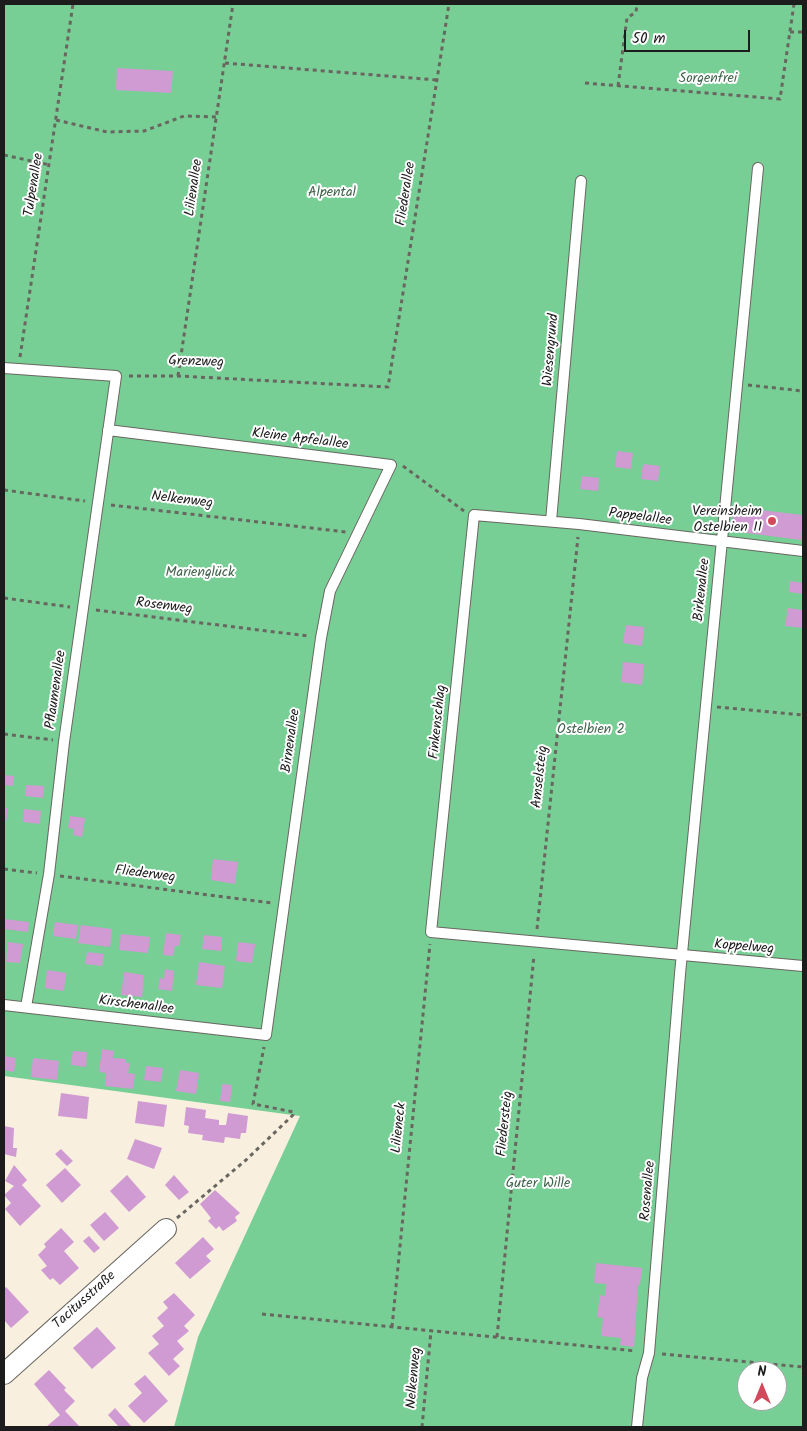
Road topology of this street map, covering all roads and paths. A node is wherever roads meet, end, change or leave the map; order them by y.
1 (72, 4) edge
2 (234, 4) edge
3 (449, 4) edge
4 (637, 4) edge
5 (794, 4) edge
6 (790, 32) junction
7 (803, 32) edge
8 (225, 63) junction
9 (436, 80) junction
10 (585, 83) dead end
11 (618, 86) junction
12 (216, 117) junction
13 (56, 120) junction
14 (4, 155) edge
15 (50, 165) junction
16 (758, 168) dead end
17 (581, 181) dead end
18 (4, 368) edge
19 (18, 369) junction
20 (116, 376) junction
21 (178, 376) junction
22 (738, 384) junction
23 (388, 387) joint
24 (803, 391) edge
25 (108, 430) junction
26 (391, 465) junction
27 (4, 490) edge
28 (98, 503) junction
29 (474, 515) junction
30 (551, 521) junction
31 (579, 524) junction
32 (357, 533) junction
33 (722, 542) junction
34 (803, 551) edge
35 (4, 598) edge
36 (82, 609) junction
37 (321, 638) junction
38 (706, 706) junction
39 (803, 715) edge
40 (4, 734) edge
41 (64, 742) junction
42 (4, 868) edge
43 (49, 874) junction
44 (283, 904) junction
45 (431, 932) junction
46 (535, 942) junction
47 (682, 956) junction
48 (803, 966) edge
49 (4, 1005) edge
50 (26, 1008) junction
51 (266, 1035) junction
52 (166, 1229) joint
53 (262, 1314) dead end
54 (392, 1327) junction
55 (431, 1331) junction
56 (497, 1337) junction
57 (649, 1353) junction
58 (803, 1367) edge
59 (4, 1374) edge
60 (422, 1427) edge
61 (637, 1427) edge

1 - 13 path, Tulpenallee
2 - 8 path, Lilienallee
3 - 9 path, Fliederallee
4 - 11 path
5 - 6 path
6 - 7 path
6 - 11 path
8 - 9 path
8 - 12 path, Lilienallee
9 - 23 path, Fliederallee
10 - 11 path
12 - 13 path
12 - 21 path, Lilienallee
13 - 15 path, Tulpenallee
14 - 15 path
15 - 19 path, Tulpenallee
16 - 22 lane, Birkenallee
17 - 30 lane, Wiesengrund
18 - 19 lane
19 - 20 lane
20 - 21 path, Grenzweg
20 - 25 lane, Pflaumenallee
21 - 23 path, Grenzweg
22 - 24 path
22 - 33 lane, Birkenallee
25 - 26 lane, Kleine Apfelallee
25 - 28 lane, Pflaumenallee
26 - 29 path
26 - 32 lane, Birnenallee
27 - 28 path, Nelkenweg
28 - 32 path, Nelkenweg
28 - 36 lane, Pflaumenallee
29 - 30 lane, Pappelallee
29 - 45 lane, Finkenschlag
30 - 31 lane, Pappelallee
31 - 33 lane, Pappelallee
31 - 46 path, Amselsteig
32 - 37 lane, Birnenallee
33 - 34 lane, Pappelallee
33 - 38 lane, Birkenallee
35 - 36 path, Rosenweg
36 - 37 path, Rosenweg
36 - 41 lane, Pflaumenallee
37 - 44 lane, Birnenallee
38 - 39 path
38 - 47 lane, Birkenallee
40 - 41 path
41 - 43 lane, Pflaumenallee
42 - 43 path, Fliederweg
43 - 44 path, Fliederweg
43 - 50 lane, Pflaumenallee
44 - 51 lane, Birnenallee
45 - 46 lane, Koppelweg
45 - 54 path, Lilieneck
46 - 47 lane, Koppelweg
46 - 56 path, Fliedersteig
47 - 48 lane, Koppelweg
47 - 57 lane, Rosenallee
49 - 50 lane, Kirschenallee
50 - 51 lane, Kirschenallee
51 - 52 path
52 - 59 street, Tacitusstraße
53 - 54 path
54 - 55 path
55 - 56 path
55 - 60 path, Nelkenweg
56 - 57 path
57 - 58 path
57 - 61 lane, Rosenallee

